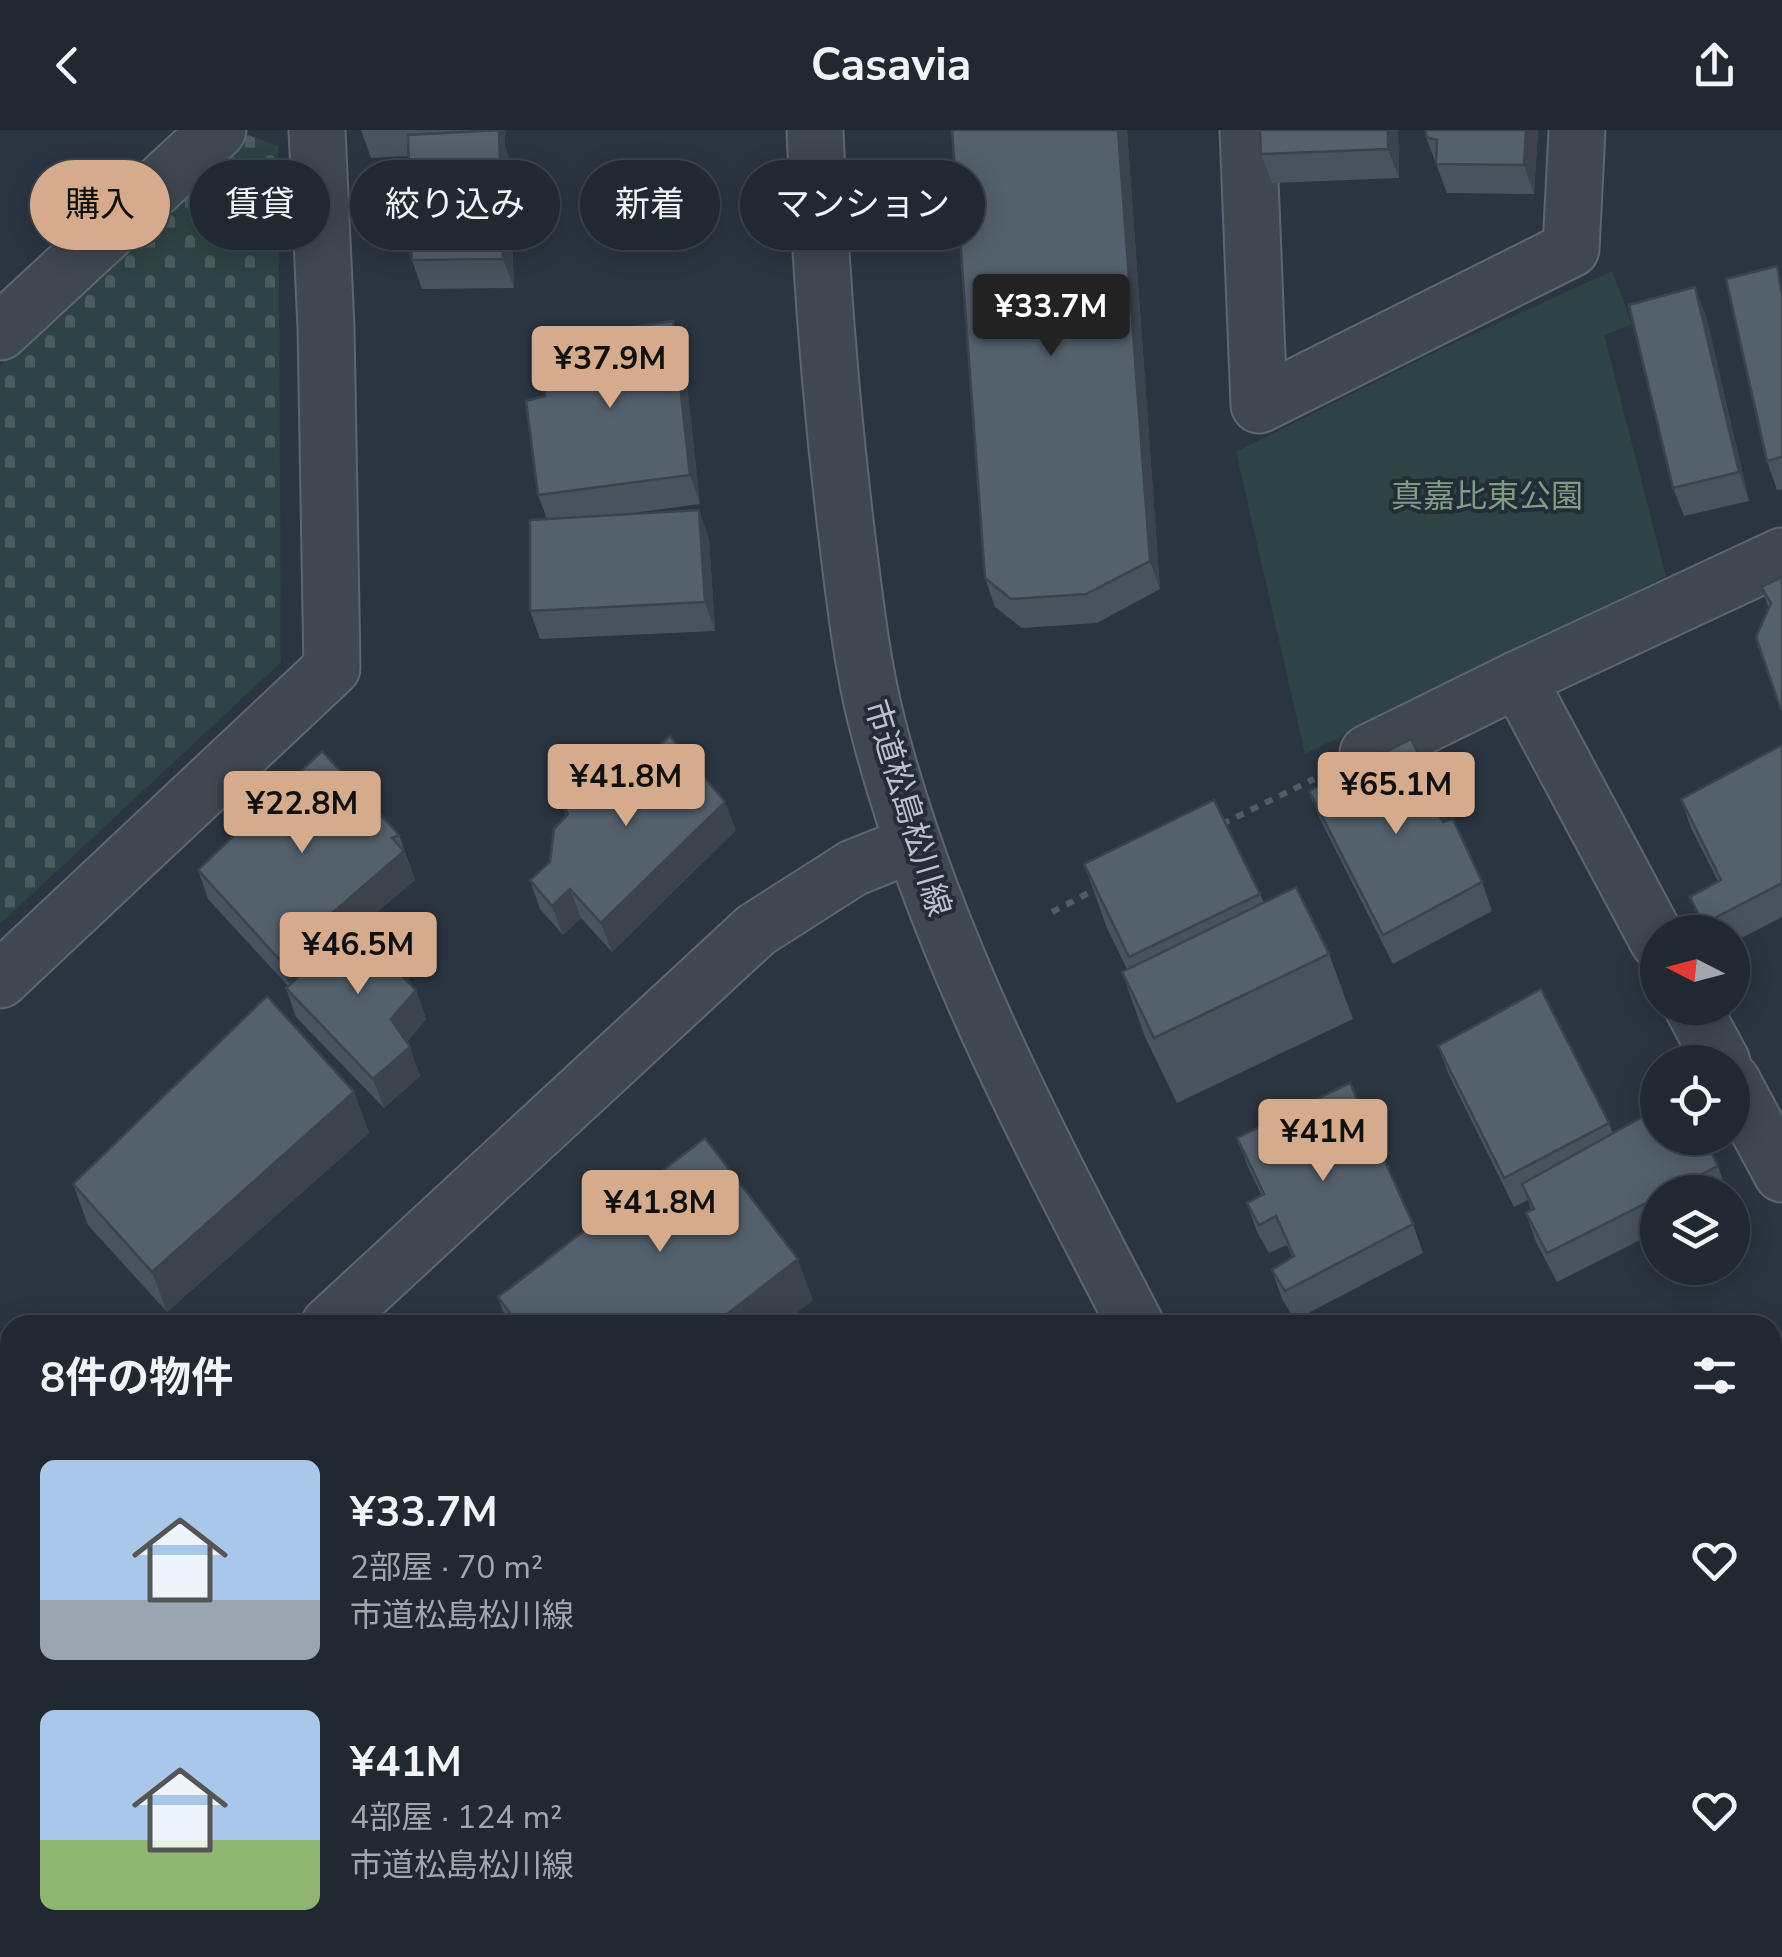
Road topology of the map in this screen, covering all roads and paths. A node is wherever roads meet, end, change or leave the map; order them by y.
1 (218, 130) edge
2 (318, 130) edge
3 (815, 130) edge
4 (1248, 130) edge
5 (1577, 130) edge
6 (0, 332) edge
7 (1782, 556) edge
8 (1518, 679) junction
9 (1368, 753) joint
10 (1218, 826) edge
11 (913, 844) junction
12 (1102, 886) edge
13 (1052, 912) dead end
14 (1644, 915) edge
15 (0, 980) edge
16 (1750, 1115) edge
17 (1782, 1174) edge
18 (340, 1315) edge
19 (1131, 1315) edge

1 - 6 street
2 - 15 street
3 - 11 street, 市道松島松川線
4 - 5 street
7 - 8 street
8 - 9 street
8 - 14 street
9 - 10 path
11 - 18 street
11 - 19 street, 市道松島松川線
12 - 13 path
16 - 17 street

